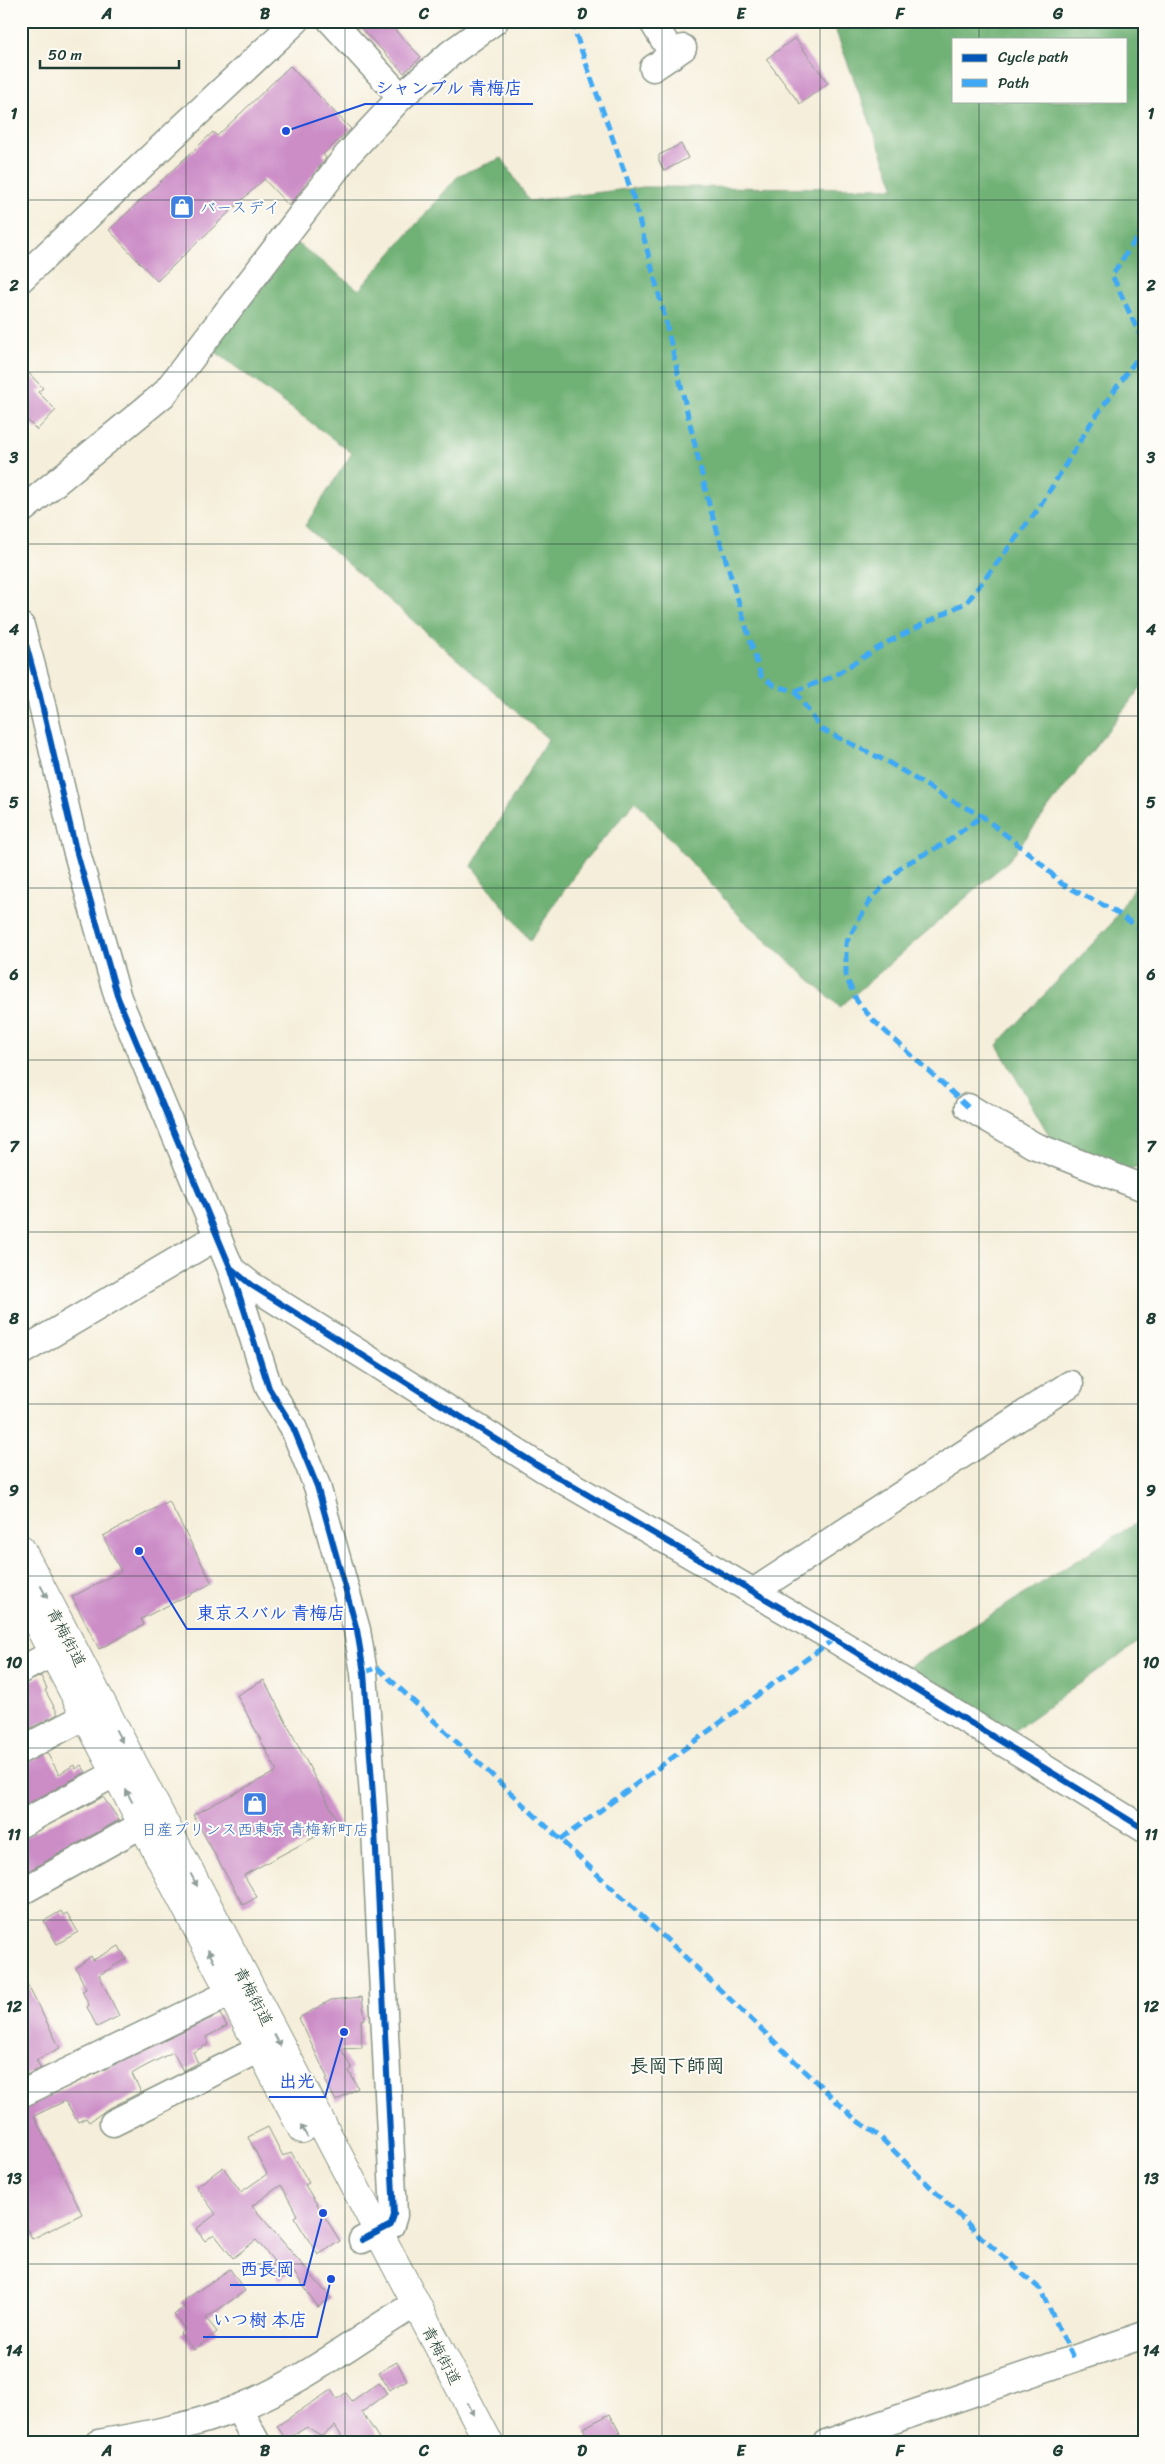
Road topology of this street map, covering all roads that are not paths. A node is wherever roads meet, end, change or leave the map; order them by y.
1 (296, 21) edge
2 (331, 21) edge
3 (495, 21) edge
4 (652, 21) edge
5 (670, 57) dead end
6 (402, 97) junction
7 (24, 270) edge
8 (21, 511) edge
9 (21, 626) edge
10 (968, 1107) dead end
11 (1144, 1188) edge
12 (218, 1236) junction
13 (231, 1269) junction
14 (21, 1352) edge
15 (1070, 1384) dead end
16 (21, 1549) edge
17 (21, 1592) edge
18 (753, 1592) junction
19 (53, 1653) junction
20 (21, 1670) edge
21 (86, 1716) junction
22 (21, 1750) edge
23 (116, 1773) junction
24 (21, 1824) edge
25 (143, 1824) junction
26 (1144, 1829) edge
27 (21, 1892) edge
28 (230, 1993) junction
29 (260, 2049) junction
30 (21, 2094) edge
31 (113, 2123) dead end
32 (370, 2236) junction
33 (408, 2308) junction
34 (1144, 2335) edge
35 (238, 2408) junction
36 (98, 2443) edge
37 (256, 2443) edge
38 (468, 2443) edge
39 (489, 2443) edge
40 (826, 2443) edge

1 - 7 street
2 - 6 street
3 - 6 street
4 - 5 street
6 - 8 street
9 - 12 street
10 - 11 street
12 - 13 street
12 - 14 street
13 - 18 street
13 - 32 street
15 - 18 street
16 -> 32 main road, 青梅街道
17 - 19 main road, 青梅街道
18 - 26 street
19 - 20 street
19 - 21 main road, 青梅街道
21 - 22 street
21 - 23 main road, 青梅街道
23 - 24 street
25 -> 23 main road, 青梅街道
25 - 27 street
28 -> 25 main road, 青梅街道
28 - 29 main road, 青梅街道
28 - 30 street
29 - 31 street
32 -> 29 main road, 青梅街道
32 - 33 main road, 青梅街道
33 - 35 street
33 - 38 main road, 青梅街道
33 -> 39 main road, 青梅街道
34 - 40 street
35 - 36 street
35 - 37 street

